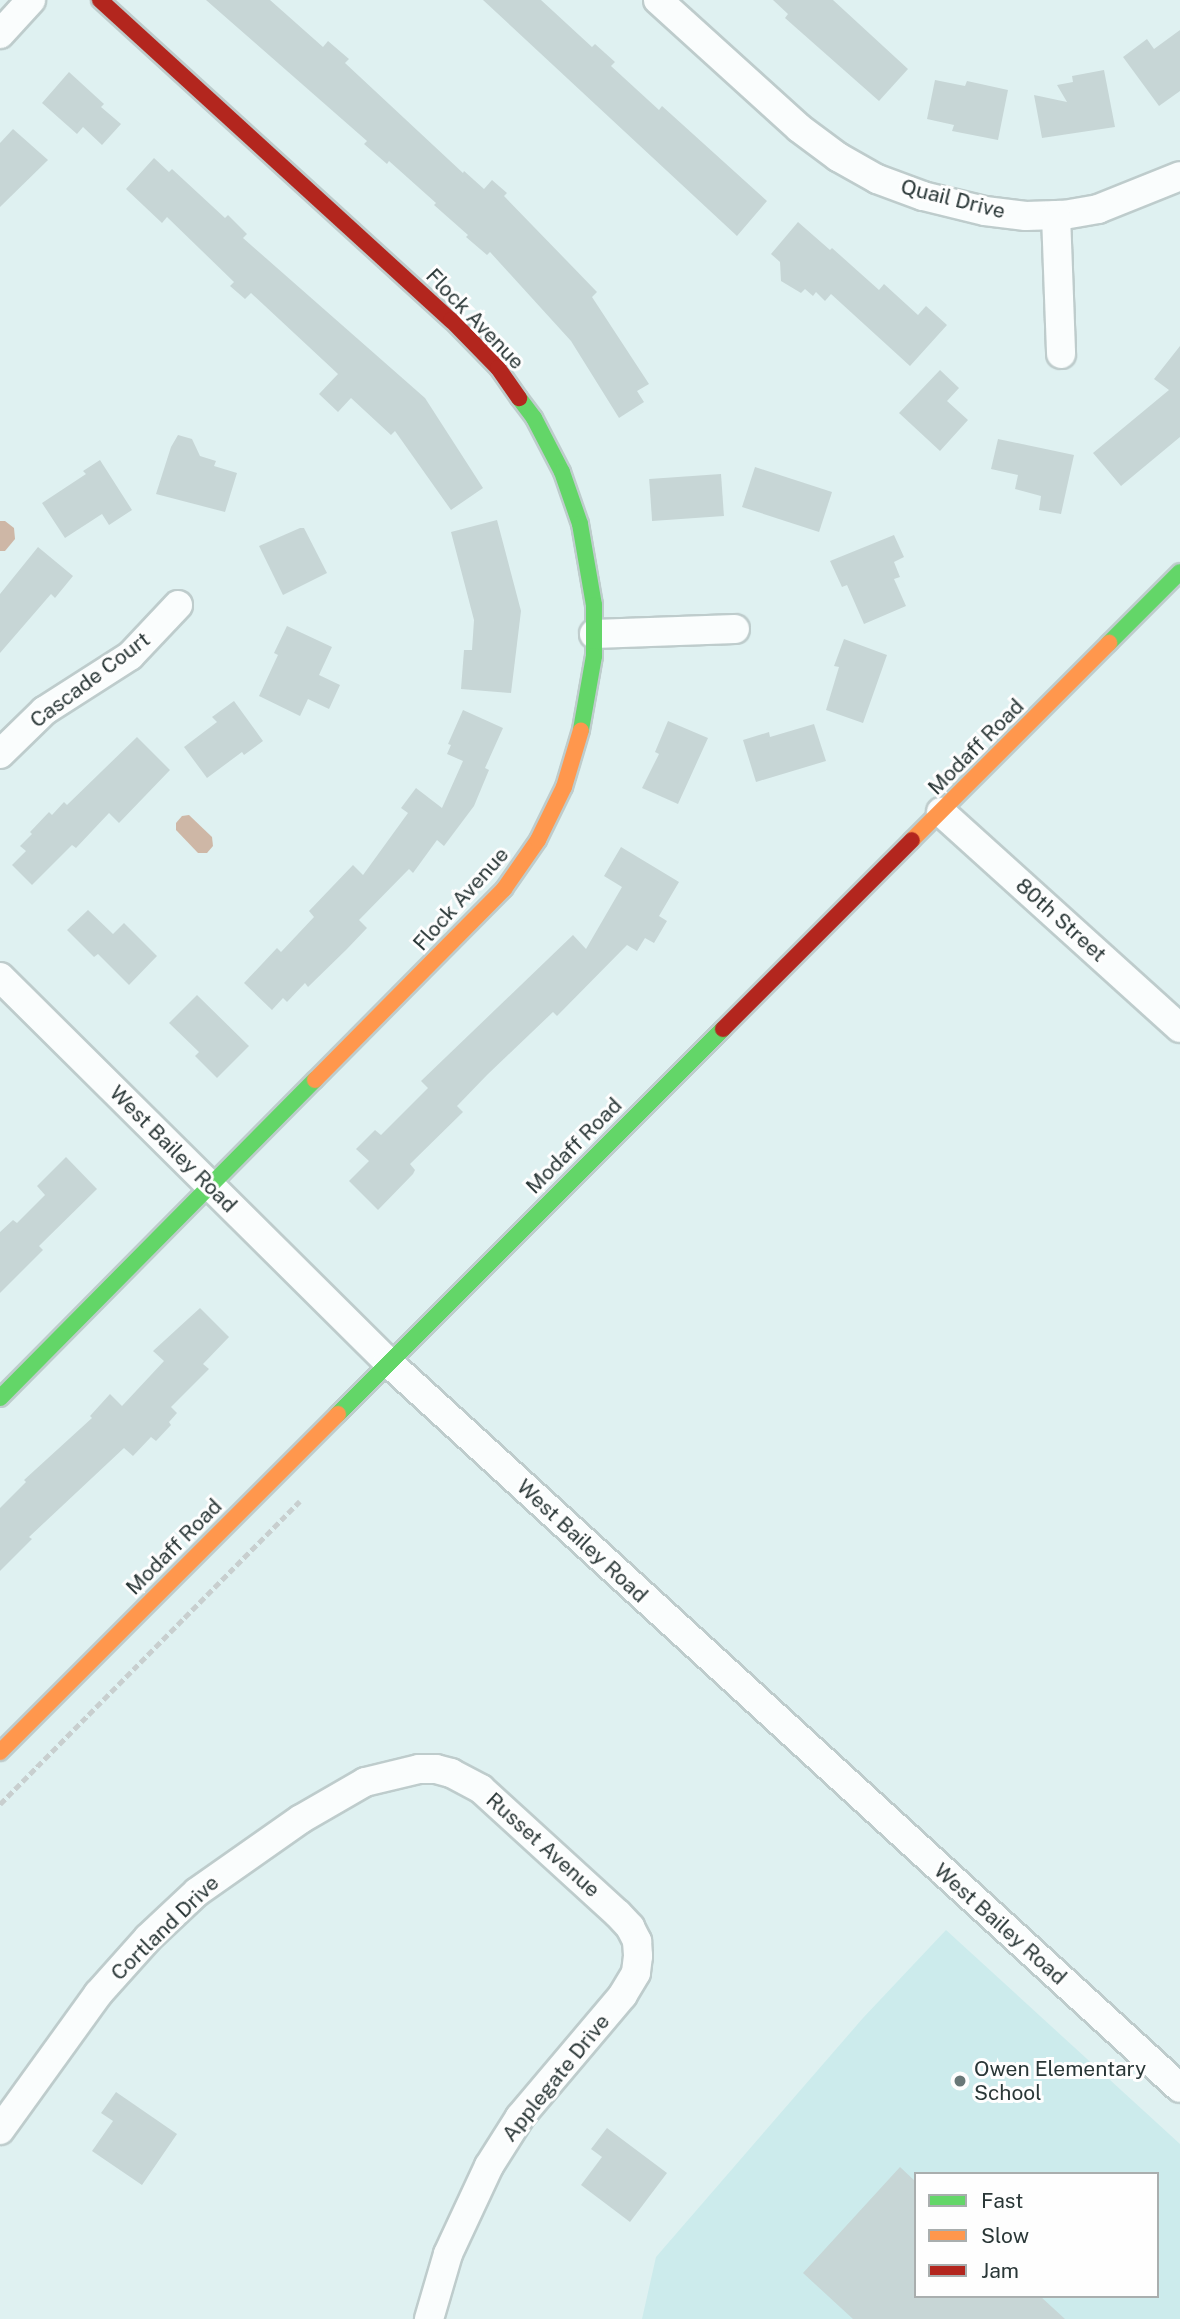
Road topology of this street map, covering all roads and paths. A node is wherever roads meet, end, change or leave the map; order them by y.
1 (31, 0) edge
2 (100, 0) edge
3 (658, 0) edge
4 (0, 34) edge
5 (1180, 176) edge
6 (1056, 215) junction
7 (1061, 354) dead end
8 (1180, 572) edge
9 (178, 605) dead end
10 (736, 629) dead end
11 (594, 634) junction
12 (0, 754) edge
13 (941, 812) junction
14 (0, 977) edge
15 (1180, 1028) edge
16 (211, 1187) junction
17 (388, 1363) junction
18 (0, 1398) edge
19 (310, 1491) dead end
20 (0, 1752) edge
21 (419, 1769) joint
22 (0, 1804) edge
23 (638, 1956) joint
24 (1180, 2088) edge
25 (0, 2130) edge
26 (429, 2319) edge

1 - 4 street
2 - 11 street, Flock Avenue
3 - 6 street, Quail Drive
5 - 6 street, Quail Drive
6 - 7 street
8 - 13 street, Modaff Road
9 - 12 street, Cascade Court
10 - 11 street
11 - 16 street, Flock Avenue
13 - 15 street, 80th Street
13 - 17 street, Modaff Road
14 - 16 street, West Bailey Road
16 - 17 street, West Bailey Road
16 - 18 street, Flock Avenue
17 - 20 street, Modaff Road
17 - 24 street, West Bailey Road
19 - 22 path
21 - 23 street, Russet Avenue
21 - 25 street, Cortland Drive
23 - 26 street, Applegate Drive

